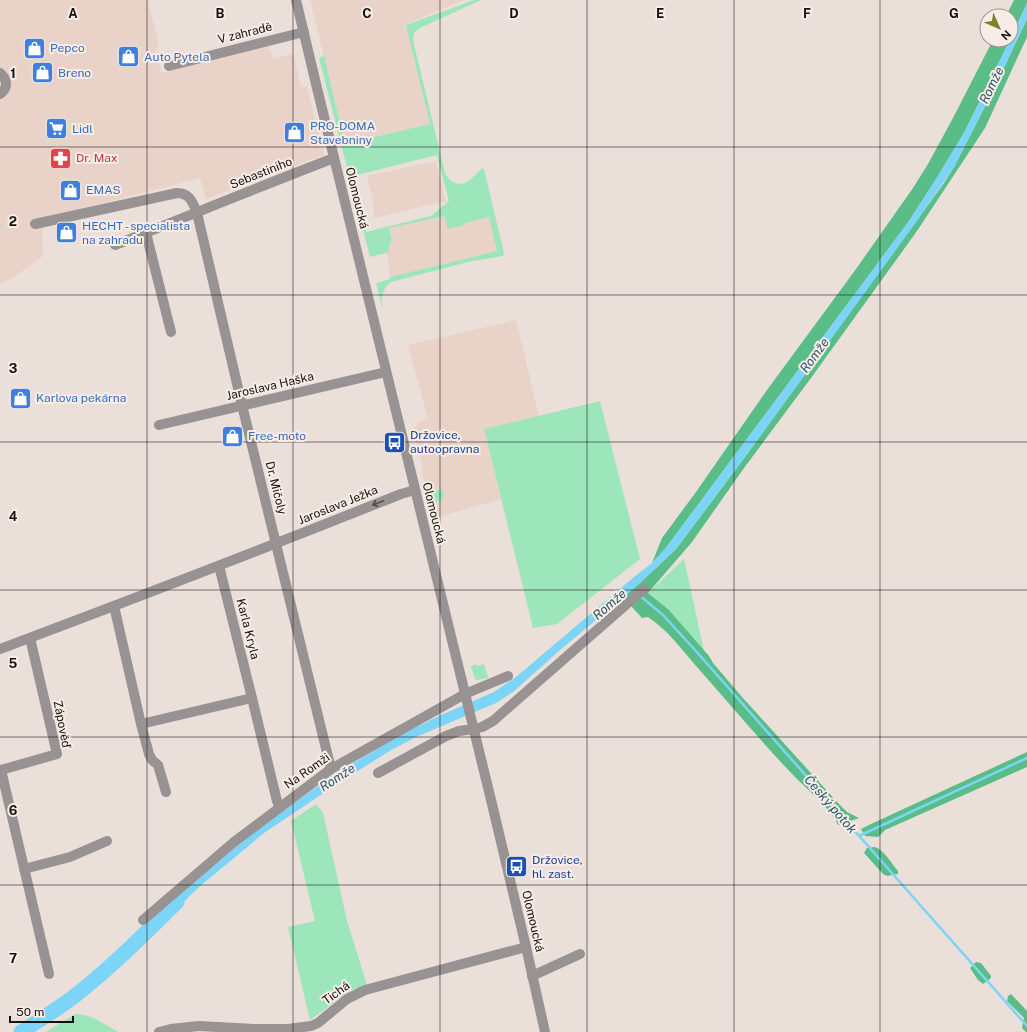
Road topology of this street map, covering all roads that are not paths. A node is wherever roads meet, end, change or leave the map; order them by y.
1 (296, 0) edge
2 (304, 32) junction
3 (169, 66) dead end
4 (0, 73) edge
5 (0, 94) edge
6 (334, 158) junction
7 (197, 213) junction
8 (35, 224) dead end
9 (146, 233) junction
10 (115, 245) dead end
11 (171, 332) dead end
12 (386, 372) junction
13 (242, 405) junction
14 (159, 425) dead end
15 (415, 490) junction
16 (276, 544) junction
17 (219, 566) junction
18 (644, 589) dead end
19 (114, 606) junction
20 (30, 638) junction
21 (0, 649) edge
22 (508, 676) dead end
23 (465, 694) junction
24 (252, 698) junction
25 (141, 724) junction
26 (473, 726) junction
27 (331, 769) junction
28 (378, 773) dead end
29 (166, 792) dead end
30 (280, 807) junction
31 (107, 841) dead end
32 (24, 869) junction
33 (143, 920) dead end
34 (526, 947) junction
35 (580, 954) dead end
36 (48, 974) dead end
37 (532, 976) junction
38 (319, 1027) edge
39 (159, 1032) edge
40 (545, 1032) edge

1 - 2 street, Olomoucká
2 - 3 street, V zahradě
2 - 6 street, Olomoucká
4 - 5 street
6 - 7 street, Sebastiniho
6 - 12 street, Olomoucká
7 - 8 street
7 - 9 street, Sebastiniho
7 - 13 street, Dr. Mičoly
9 - 10 street, Sebastiniho
9 - 11 street
12 - 13 street, Jaroslava Haška
12 - 15 street, Olomoucká
13 - 14 street, Jaroslava Haška
13 - 16 street, Dr. Mičoly
15 -> 16 street, Jaroslava Ježka
15 - 23 street, Olomoucká
16 - 17 street, Jaroslava Ježka
16 - 27 street, Dr. Mičoly
17 - 19 street, Jaroslava Ježka
17 - 24 street, Karla Kryla
18 - 26 street
19 - 20 street, Jaroslava Ježka
19 - 25 street
20 - 21 street, Jaroslava Ježka
20 - 32 street, Zápověď
22 - 23 street, Na Romži
23 - 26 street, Olomoucká
23 - 27 street, Na Romži
24 - 25 street
24 - 30 street, Karla Kryla
25 - 29 street
26 - 28 street
26 - 34 street, Olomoucká
27 - 30 street, Na Romži
30 - 33 street, Na Romži
31 - 32 street
32 - 36 street, Zápověď
34 - 37 street, Olomoucká
34 - 38 street, Tichá
35 - 37 street
37 - 40 street, Olomoucká
38 - 39 street, Tichá

